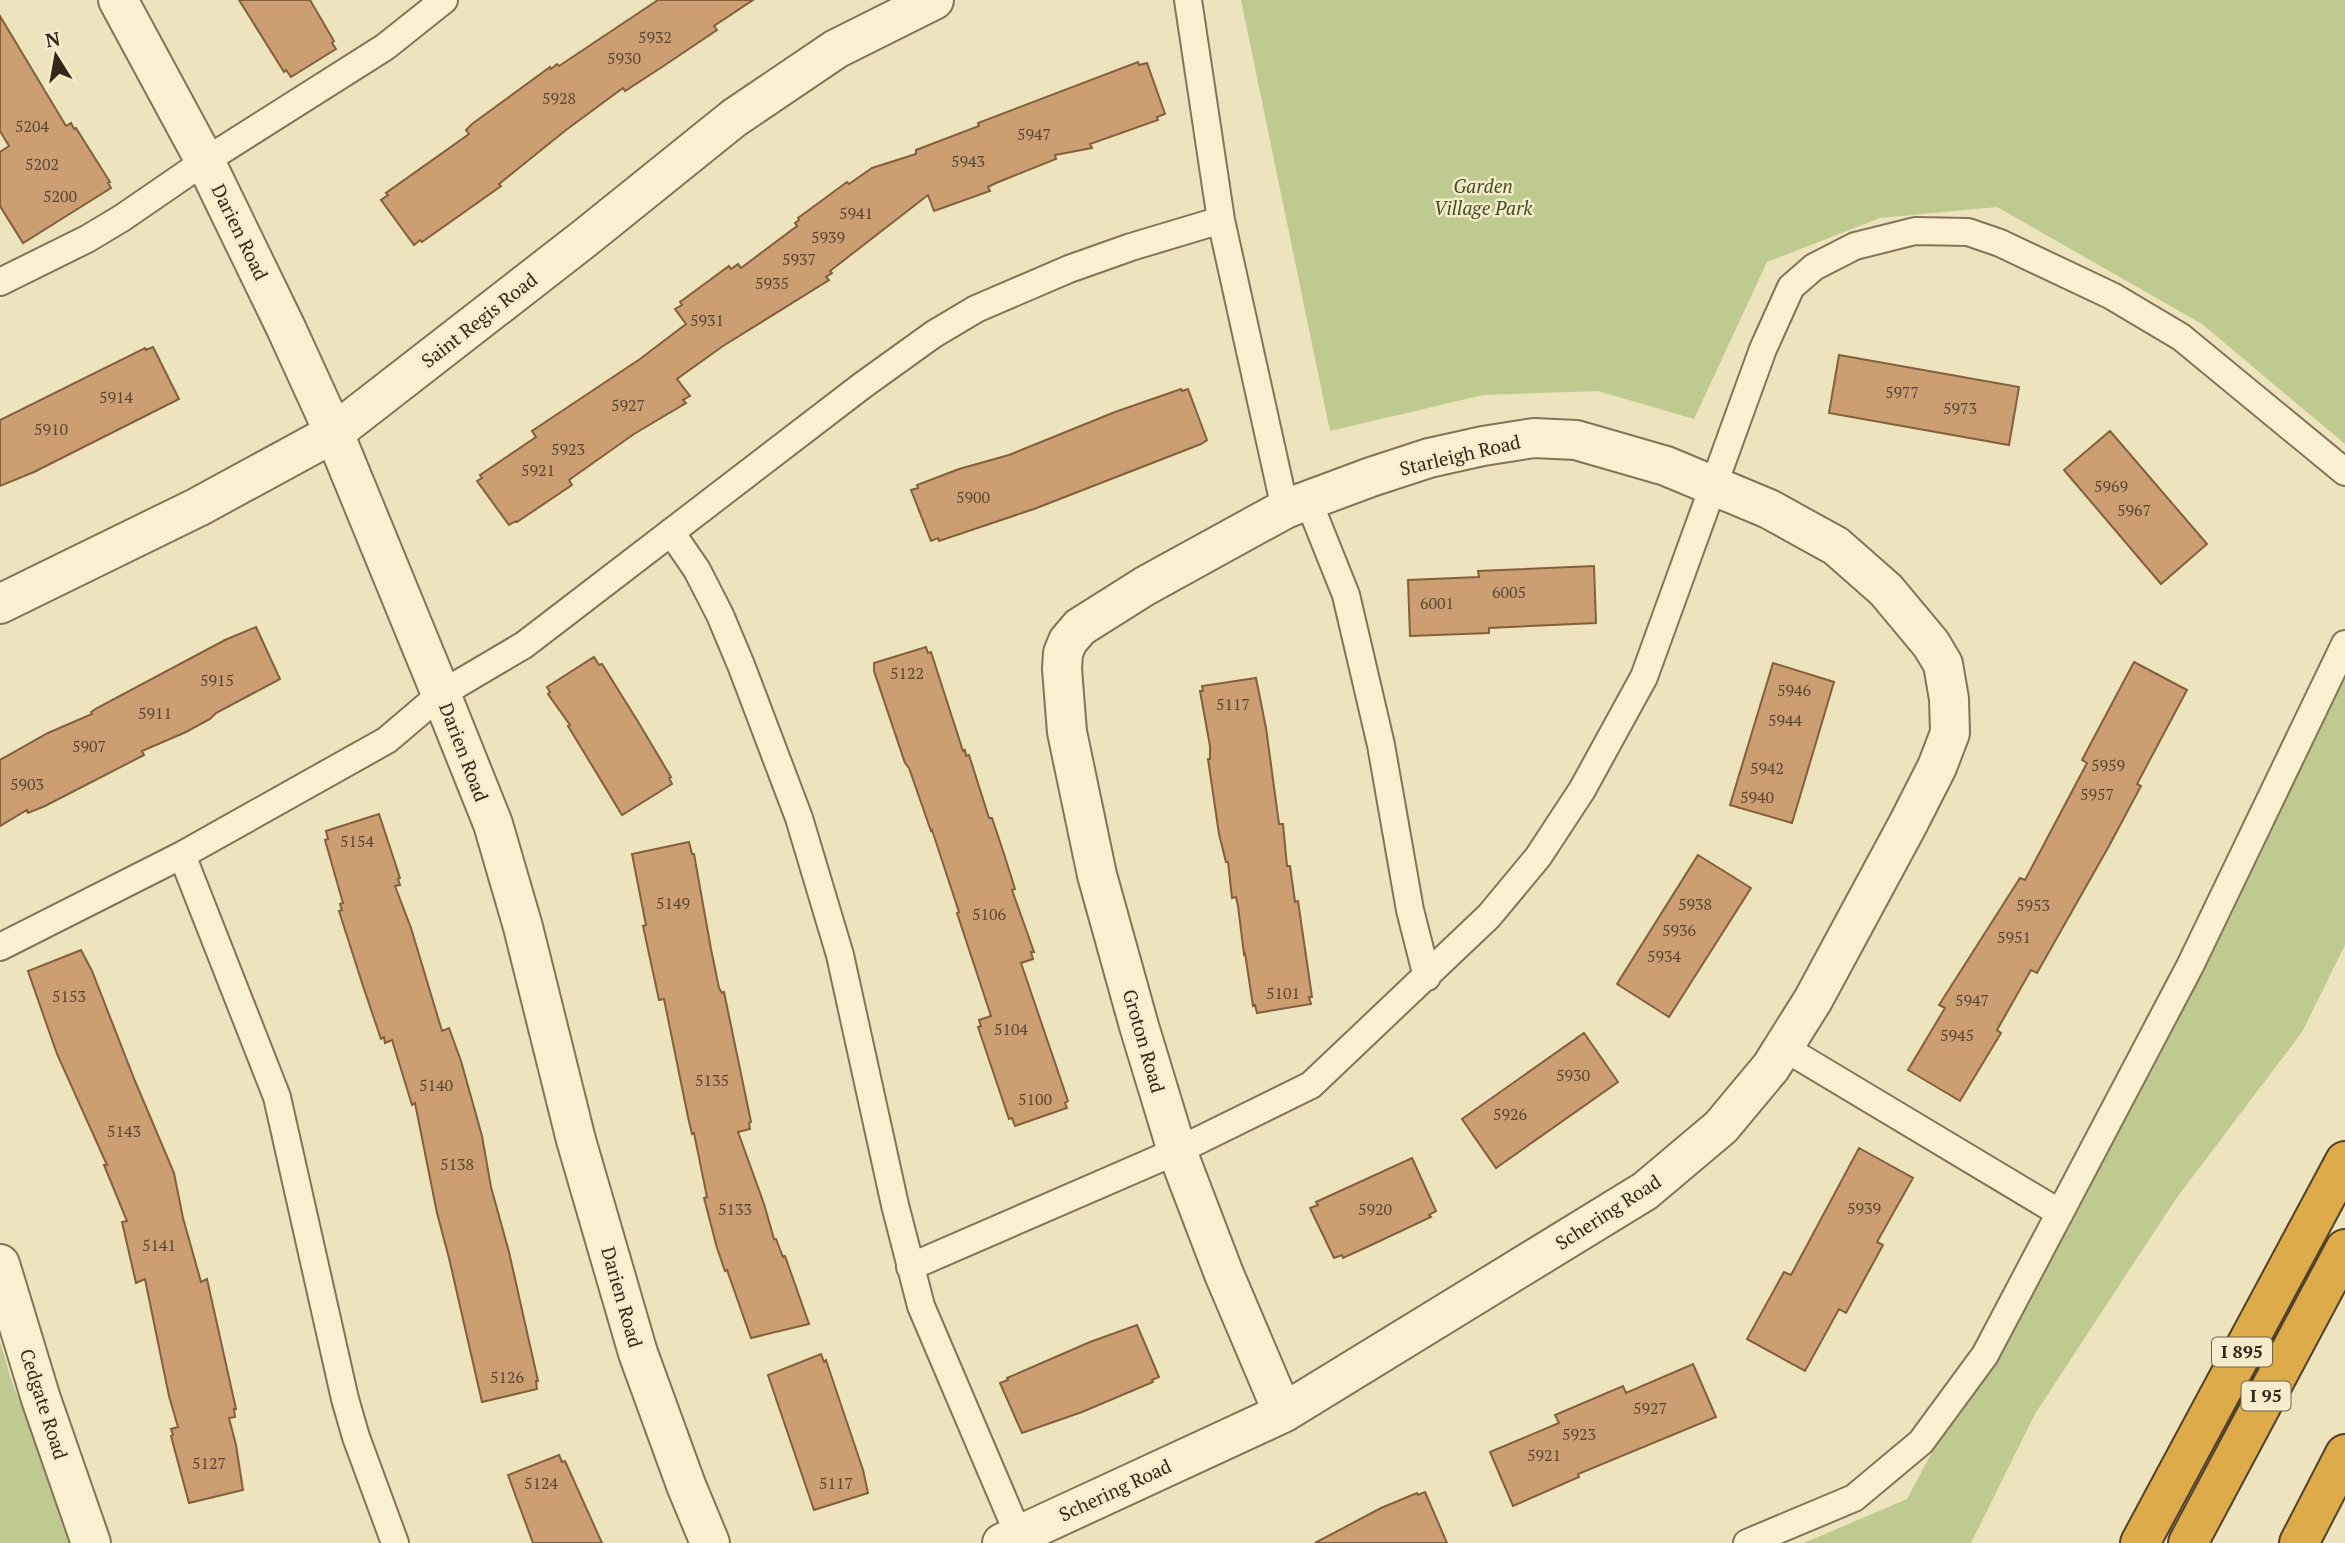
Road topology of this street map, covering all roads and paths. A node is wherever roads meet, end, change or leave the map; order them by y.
1 (118, 0) edge
2 (444, 0) edge
3 (934, 0) edge
4 (1188, 0) edge
5 (205, 161) junction
6 (1221, 220) junction
7 (0, 282) edge
8 (334, 433) junction
9 (2345, 472) edge
10 (1714, 485) junction
11 (1297, 505) junction
12 (671, 532) junction
13 (0, 604) edge
14 (1931, 644) joint
15 (2345, 644) edge
16 (1063, 653) joint
17 (441, 694) junction
18 (182, 855) junction
19 (0, 947) edge
20 (1427, 977) junction
21 (1783, 1047) junction
22 (1177, 1151) junction
23 (2345, 1161) edge
24 (2060, 1213) junction
25 (2345, 1249) edge
26 (0, 1264) edge
27 (910, 1267) junction
28 (1283, 1413) junction
29 (2345, 1454) edge
30 (1014, 1540) edge
31 (91, 1543) edge
32 (395, 1543) edge
33 (710, 1543) edge
34 (1747, 1543) edge
35 (2140, 1543) edge
36 (2188, 1543) edge
37 (2299, 1543) edge

1 - 5 street, Darien Road
2 - 5 lane
3 - 8 street, Saint Regis Road
4 - 6 lane
5 - 7 lane
5 - 8 street, Darien Road
6 - 11 lane
6 - 12 lane
8 - 13 street, Saint Regis Road
8 - 17 street, Darien Road
9 - 10 lane
10 - 11 street, Starleigh Road
10 - 14 street, Starleigh Road
10 - 20 lane
11 - 16 street, Starleigh Road
11 - 20 lane
12 - 17 lane
12 - 27 lane
14 - 21 street, Schering Road
15 - 24 lane
16 - 22 street, Groton Road
17 - 18 lane
17 - 33 street, Darien Road
18 - 19 lane
18 - 32 lane
20 - 22 lane
21 - 24 lane
21 - 28 street, Schering Road
22 - 27 lane
22 - 28 street, Groton Road
23 - 35 highway, I 895
24 - 34 lane
25 - 36 highway, I 95
26 - 31 street, Cedgate Road
27 - 30 lane
28 - 30 street, Schering Road
29 - 37 highway

